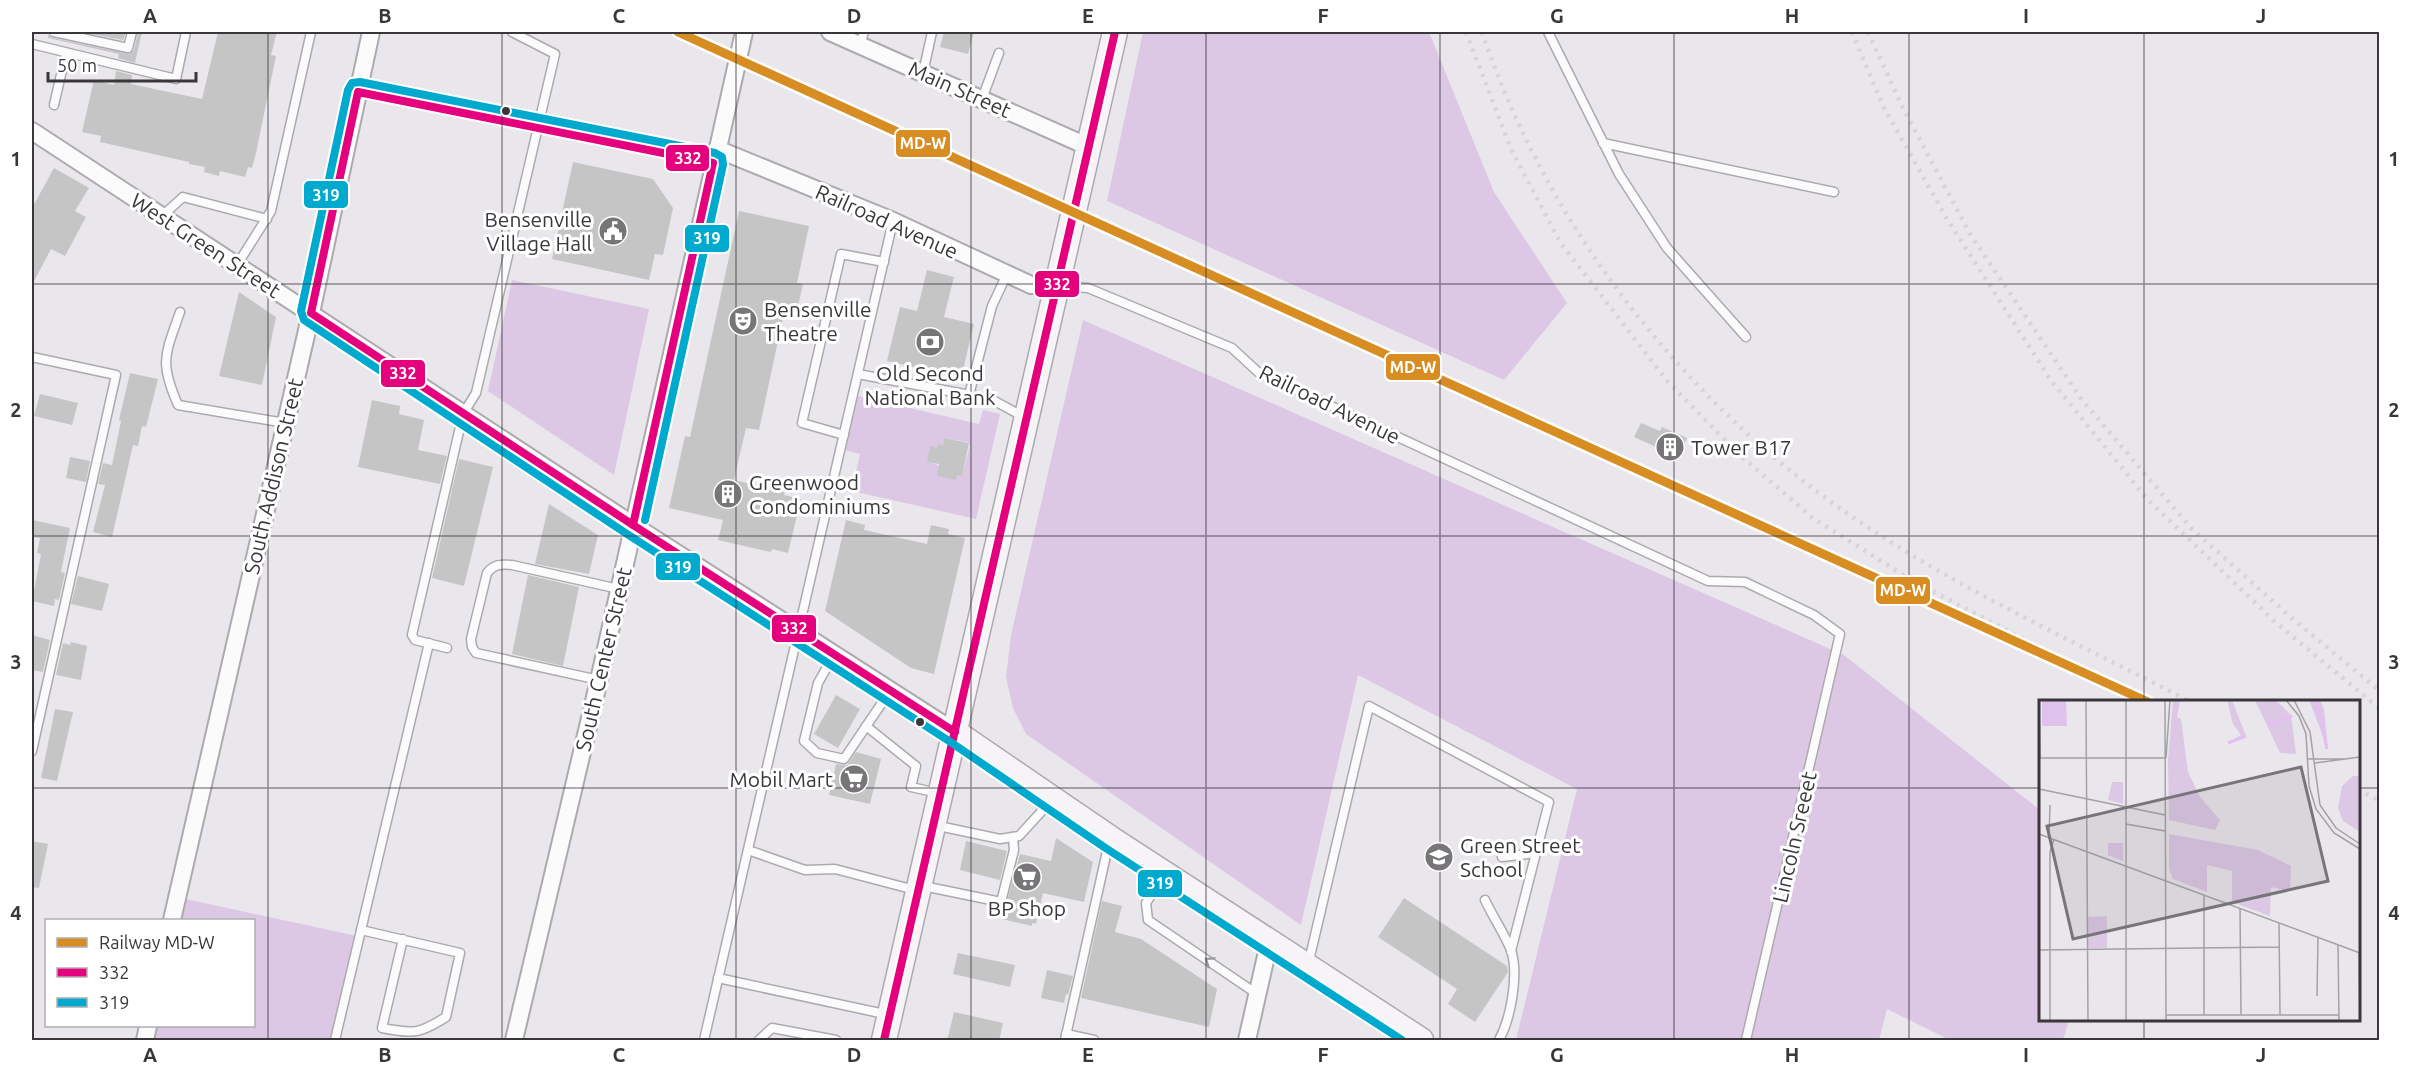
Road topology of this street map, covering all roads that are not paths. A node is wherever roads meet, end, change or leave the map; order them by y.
1 (54, 32) edge
2 (132, 32) edge
3 (186, 32) edge
4 (311, 32) edge
5 (370, 32) edge
6 (512, 32) edge
7 (744, 32) edge
8 (830, 32) edge
9 (932, 32) edge
10 (1116, 32) edge
11 (1548, 32) edge
12 (862, 38) edge
13 (32, 44) edge
14 (66, 53) junction
15 (999, 53) dead end
16 (922, 73) junction
17 (358, 92) junction
18 (982, 99) junction
19 (54, 105) dead end
20 (538, 128) junction
21 (33, 137) edge
22 (1603, 143) junction
23 (1089, 147) junction
24 (715, 156) junction
25 (1834, 192) dead end
26 (162, 216) junction
27 (267, 219) junction
28 (893, 221) junction
29 (884, 262) junction
30 (237, 265) junction
31 (1007, 274) junction
32 (1058, 286) junction
33 (180, 312) dead end
34 (310, 313) junction
35 (1746, 337) dead end
36 (32, 357) edge
37 (858, 374) junction
38 (969, 395) junction
39 (463, 414) junction
40 (1027, 419) junction
41 (285, 423) junction
42 (844, 435) junction
43 (633, 525) junction
44 (619, 589) junction
45 (798, 632) junction
46 (1840, 634) joint
47 (429, 643) junction
48 (447, 648) dead end
49 (834, 655) junction
50 (599, 680) junction
51 (890, 691) junction
52 (866, 726) junction
53 (955, 732) junction
54 (32, 751) edge
55 (941, 794) junction
56 (1052, 799) junction
57 (933, 825) junction
58 (1013, 837) junction
59 (1110, 838) junction
60 (748, 850) junction
61 (1536, 853) junction
62 (1502, 857) dead end
63 (1164, 874) junction
64 (919, 888) junction
65 (1485, 900) dead end
66 (172, 919) edge
67 (361, 930) junction
68 (403, 939) junction
69 (1269, 943) junction
70 (1511, 951) junction
71 (1307, 968) junction
72 (718, 978) junction
73 (1257, 994) junction
74 (890, 1015) junction
75 (1065, 1038) edge
76 (1418, 1040) edge
77 (335, 1041) edge
78 (514, 1041) edge
79 (704, 1041) edge
80 (759, 1041) edge
81 (836, 1041) edge
82 (884, 1041) edge
83 (1094, 1041) edge
84 (1246, 1041) edge
85 (1499, 1041) edge
86 (1746, 1041) edge

1 - 2 lane
3 - 14 lane
4 - 27 lane
5 - 17 street, South Addison Street
6 - 20 lane
7 - 24 street, South Center Street
8 - 12 street, Main Street
9 - 16 lane
10 - 23 main road
11 - 22 lane
12 - 16 street, Main Street
13 - 14 lane
14 - 19 lane
15 - 18 lane
16 - 18 street, Main Street
17 - 20 lane
17 - 34 street, South Addison Street
18 - 23 street, Main Street
20 - 24 lane
20 - 39 lane
21 - 26 street, West Green Street
22 - 25 lane
22 - 35 lane
23 - 32 main road
24 - 28 street, Railroad Avenue
24 - 43 street, South Center Street
26 - 27 lane
26 - 30 street, West Green Street
27 - 30 lane
28 - 29 lane
28 - 31 street, Railroad Avenue
29 - 37 lane
29 - 42 lane
30 - 34 street, West Green Street
31 - 32 street, Railroad Avenue
31 - 38 lane
32 - 40 main road
32 - 46 lane, Railroad Avenue
33 - 41 lane
34 - 39 street, West Green Street
34 - 41 street, South Addison Street
36 - 54 lane
37 - 38 lane
37 - 42 lane
38 - 40 lane
39 - 43 street, West Green Street
39 - 47 lane
40 - 53 main road
41 - 66 street, South Addison Street
42 - 45 lane
43 - 44 street, South Center Street
43 - 45 street, West Green Street
44 - 50 street, South Center Street
44 - 50 lane
45 - 49 street, West Green Street
45 - 60 lane
46 - 86 lane, Lincoln Sreeet
47 - 48 lane
47 - 67 lane
49 - 51 street, West Green Street
49 - 52 lane
50 - 78 street, South Center Street
51 - 52 lane
51 - 53 street, West Green Street
52 - 55 lane
53 - 55 main road
53 - 56 main road
55 - 57 main road
56 - 58 lane
56 - 59 main road
57 - 58 lane
57 - 64 main road
58 - 64 lane
59 - 63 main road
59 - 75 lane
60 - 64 lane
60 - 72 lane
61 - 62 lane
61 - 70 lane
61 - 71 lane
63 - 69 main road
73 -> 63 lane
64 - 74 main road
65 - 70 lane
67 - 68 lane
67 - 77 lane
68 - 68 lane
69 - 71 main road
69 - 73 street
70 - 85 lane
71 - 76 main road
72 - 74 lane
72 - 79 lane
73 - 84 street
74 - 82 main road
75 - 83 lane
80 - 81 lane

